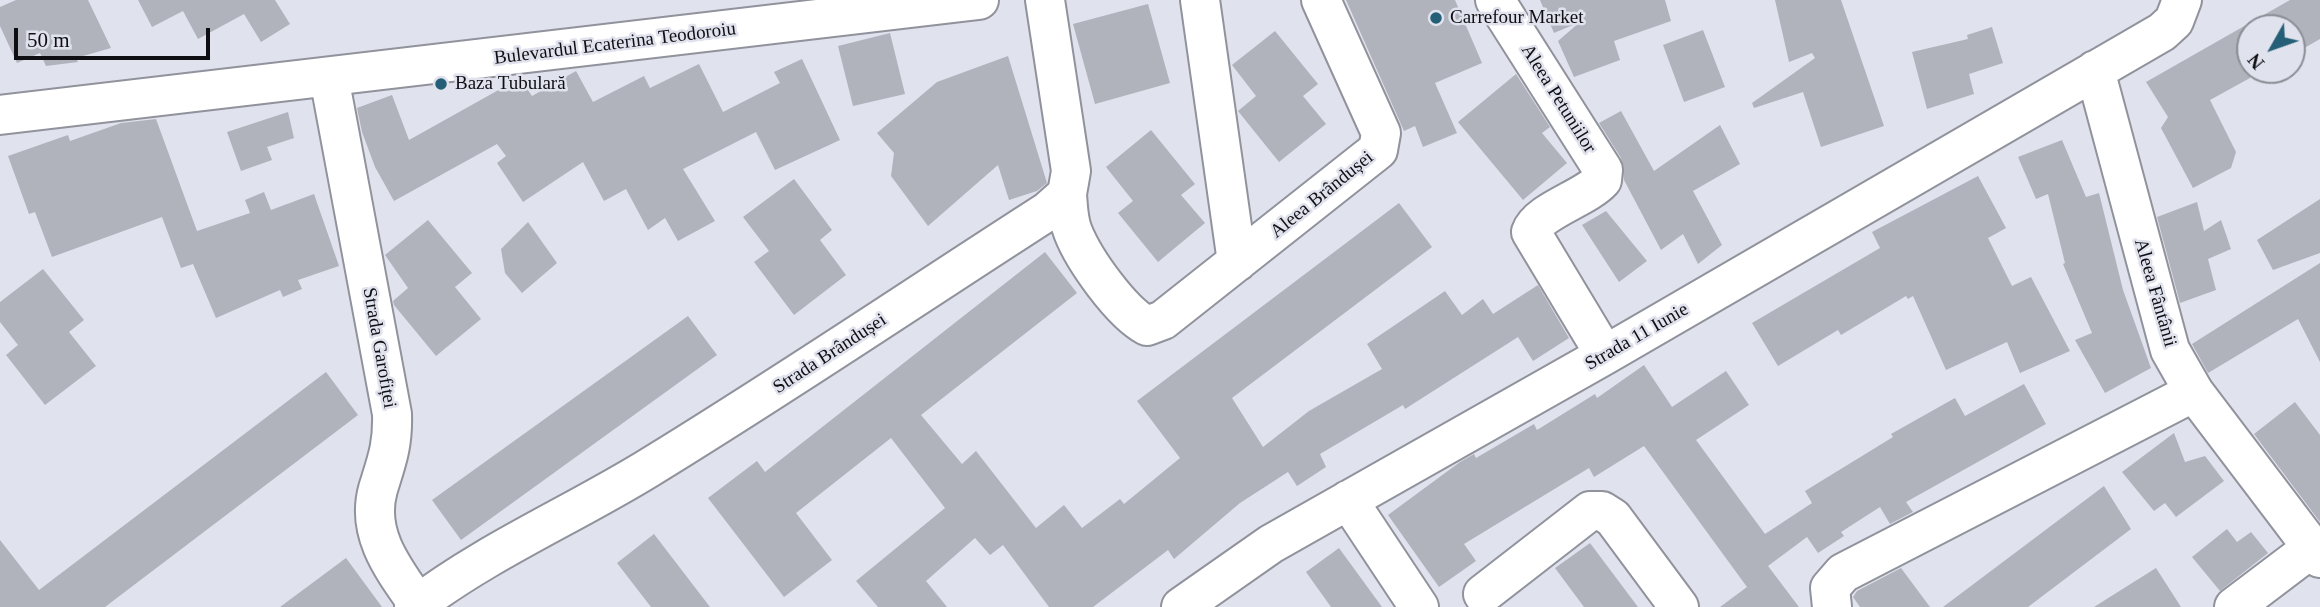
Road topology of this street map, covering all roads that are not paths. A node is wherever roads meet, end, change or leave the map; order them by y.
1 (979, 0) edge
2 (1045, 0) edge
3 (1199, 0) edge
4 (1321, 0) edge
5 (1495, 0) edge
6 (2182, 0) edge
7 (2095, 70) junction
8 (330, 77) junction
9 (0, 115) edge
10 (1066, 194) junction
11 (1237, 262) junction
12 (1605, 355) junction
13 (2194, 392) junction
14 (1348, 500) junction
15 (2316, 553) edge
16 (1480, 603) edge
17 (418, 606) edge
18 (1181, 607) edge
19 (1419, 607) edge
20 (1679, 607) edge
21 (1832, 607) edge
22 (2234, 607) edge

1 - 8 street, Bulevardul Ecaterina Teodoroiu
2 - 10 street
3 - 11 street
4 - 11 street, Aleea Brândușei
5 - 12 street, Aleea Petuniilor
6 - 7 street, Strada 11 Iunie
7 - 12 street, Strada 11 Iunie
7 - 13 street, Aleea Fântânii
8 - 9 street, Bulevardul Ecaterina Teodoroiu
8 - 17 street, Strada Garofiței
10 - 11 street, Aleea Brândușei
10 - 17 street, Strada Brândușei
12 - 14 street, Strada 11 Iunie
13 - 15 street, Aleea Fântânii
13 - 21 street
14 - 18 street, Strada 11 Iunie
14 - 19 street
15 - 22 street
16 - 20 street

